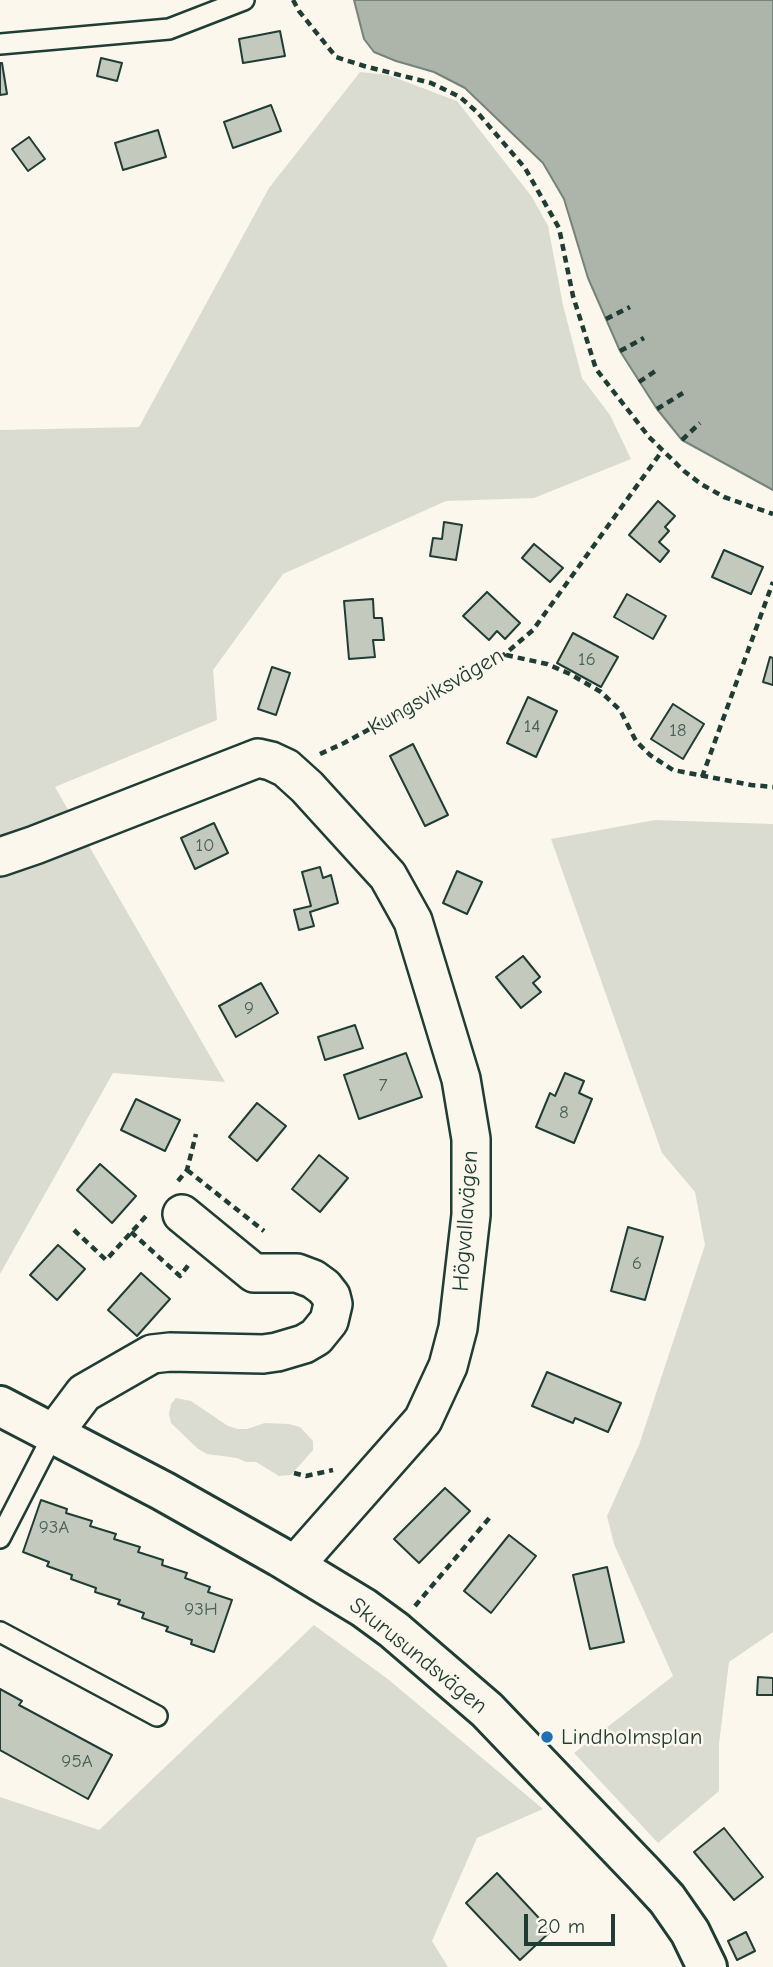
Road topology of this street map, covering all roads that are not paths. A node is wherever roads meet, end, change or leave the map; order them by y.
1 (244, 0) edge
2 (0, 44) edge
3 (0, 857) edge
4 (170, 1203) road end
5 (0, 1406) edge
6 (54, 1433) junction
7 (0, 1538) edge
8 (295, 1565) junction
9 (0, 1632) edge
10 (157, 1716) dead end
11 (707, 1967) edge

1 - 2 lane
3 - 8 street, Högvallavägen
4 - 6 street
5 - 6 street, Skurusundsvägen
6 - 7 lane
6 - 8 street, Skurusundsvägen
8 - 11 street, Skurusundsvägen
9 - 10 lane

